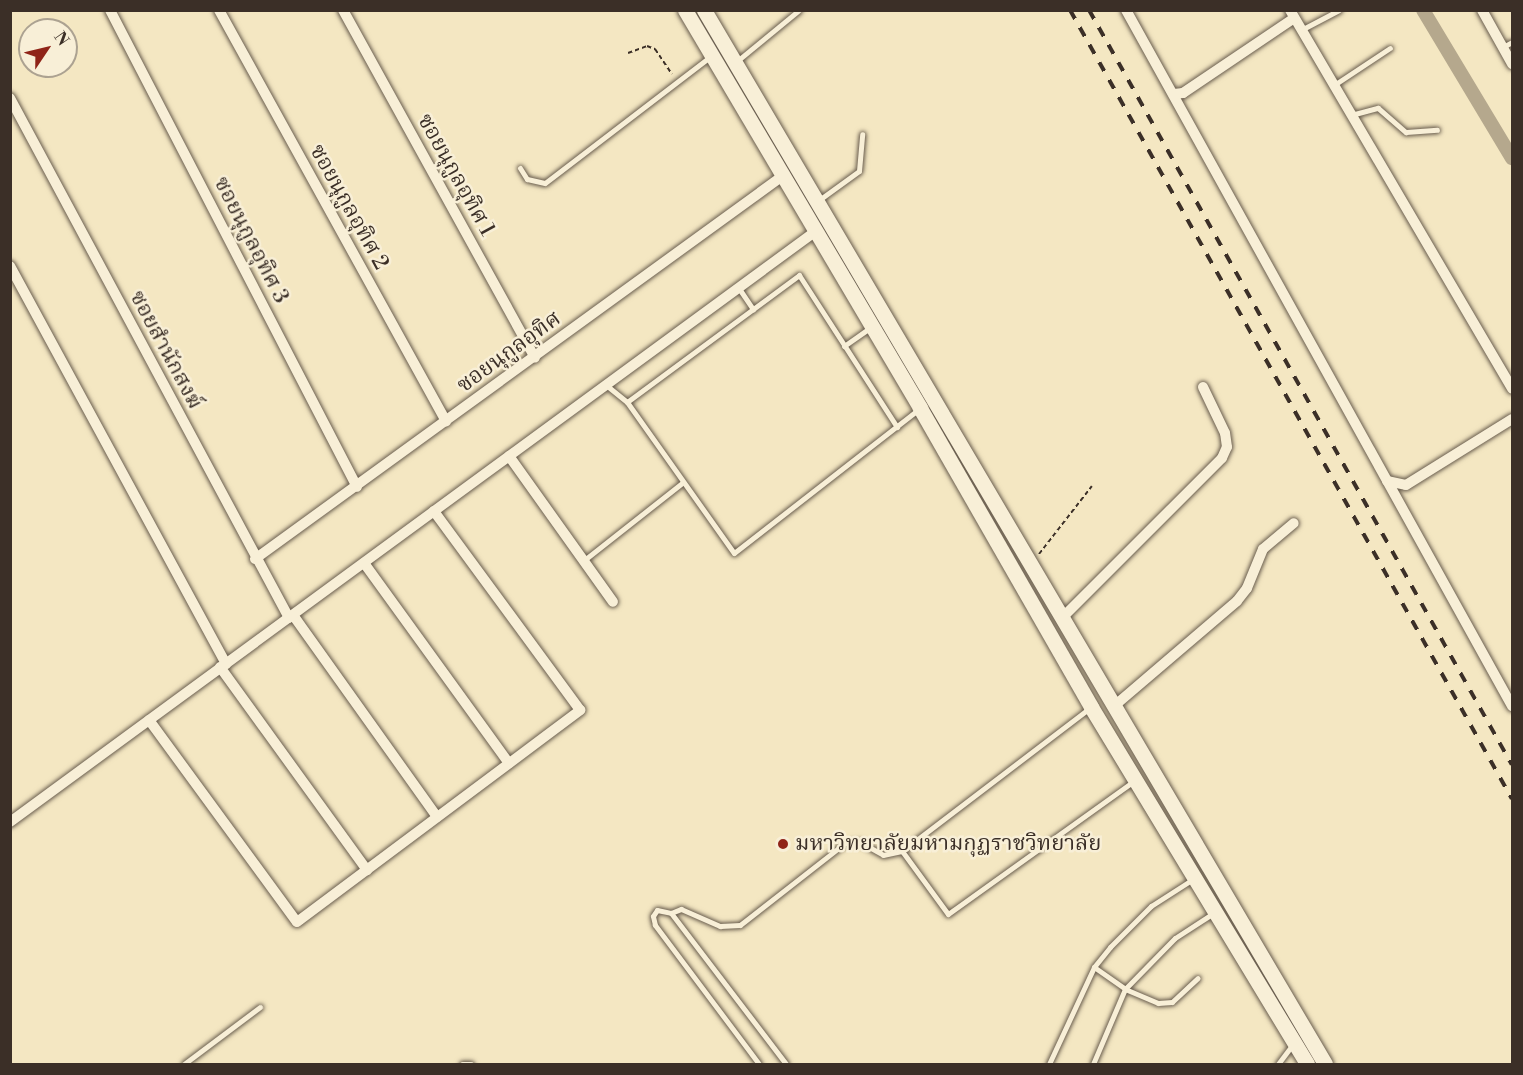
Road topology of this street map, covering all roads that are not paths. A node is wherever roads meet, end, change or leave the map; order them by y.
1 (110, 10) edge
2 (219, 10) edge
3 (343, 10) edge
4 (685, 10) edge
5 (704, 10) edge
6 (799, 10) edge
7 (1339, 10) edge
8 (1482, 10) edge
9 (1129, 12) edge
10 (1292, 14) edge
11 (1302, 30) junction
12 (1508, 45) edge
13 (1390, 48) dead end
14 (712, 55) junction
15 (735, 62) junction
16 (1512, 64) edge
17 (1334, 85) junction
18 (1174, 94) junction
19 (10, 98) edge
20 (1351, 114) junction
21 (1437, 130) dead end
22 (862, 134) dead end
23 (520, 168) dead end
24 (783, 175) junction
25 (818, 201) junction
26 (830, 223) junction
27 (816, 231) junction
28 (10, 266) edge
29 (738, 287) junction
30 (753, 309) junction
31 (873, 326) junction
32 (844, 346) junction
33 (535, 358) junction
34 (606, 385) junction
35 (1203, 387) dead end
36 (1512, 389) edge
37 (627, 402) junction
38 (920, 408) junction
39 (1512, 419) edge
40 (446, 421) junction
41 (897, 427) junction
42 (509, 456) junction
43 (1387, 481) junction
44 (682, 483) junction
45 (357, 487) junction
46 (434, 511) junction
47 (1294, 523) dead end
48 (255, 559) junction
49 (583, 561) junction
50 (364, 563) junction
51 (613, 602) dead end
52 (291, 616) junction
53 (1062, 618) junction
54 (223, 666) junction
55 (1512, 706) edge
56 (1091, 707) junction
57 (1113, 707) junction
58 (149, 720) junction
59 (509, 763) junction
60 (1136, 780) junction
61 (437, 817) junction
62 (10, 822) edge
63 (902, 851) junction
64 (1209, 869) junction
65 (368, 870) junction
66 (1195, 878) junction
67 (1222, 907) junction
68 (671, 913) junction
69 (1094, 967) junction
70 (1198, 978) dead end
71 (1125, 989) junction
72 (260, 1007) dead end
73 (1294, 1043) junction
74 (184, 1065) edge
75 (462, 1065) edge
76 (471, 1065) edge
77 (759, 1065) edge
78 (786, 1065) edge
79 (1049, 1065) edge
80 (1093, 1065) edge
81 (1278, 1065) edge
82 (1307, 1065) edge
83 (1326, 1065) edge

1 - 45 street, ซอยนุกูลอุทิศ 3
2 - 40 street, ซอยนุกูลอุทิศ 2
3 - 33 street, ซอยนุกูลอุทิศ 1
4 - 14 main road
5 - 15 main road
6 - 15 lane
7 - 11 lane
8 - 12 street
9 - 18 street
10 - 11 street
10 - 18 street
11 - 17 street
12 - 16 street
13 - 17 lane
14 - 23 lane
14 - 24 main road
15 - 25 main road
17 - 20 street
18 - 43 street
19 - 48 street, ซอยสำนักสงฆ์
20 - 21 lane
20 - 36 street
22 - 25 lane
24 - 27 main road
24 - 33 street, ซอยนุกูลอุทิศ
25 - 26 main road
26 - 27 main road
26 - 53 main road
27 - 29 street
27 - 31 main road
28 - 54 street
29 - 30 lane
29 - 34 street
30 - 32 lane
30 - 37 lane
31 - 32 lane
31 - 38 main road
32 - 41 lane
33 - 40 street, ซอยนุกูลอุทิศ
34 - 37 lane
34 - 42 street
35 - 53 street
37 - 44 lane
38 - 41 lane
38 - 56 main road
39 - 43 street
40 - 45 street, ซอยนุกูลอุทิศ
41 - 44 lane
42 - 46 street
42 - 49 street
43 - 55 street
44 - 49 lane
45 - 48 street, ซอยนุกูลอุทิศ
46 - 50 street
46 - 59 street
47 - 57 street
48 - 52 street, ซอยสำนักสงฆ์
49 - 51 street
50 - 52 street
50 - 59 street
52 - 54 street
52 - 61 street, ซอยสำนักสงฆ์
53 - 57 main road
54 - 58 street
54 - 65 street
56 - 60 main road
56 - 63 lane
57 - 64 main road
58 - 62 street
58 - 65 street
59 - 61 street
60 - 63 lane
60 - 66 main road
61 - 65 street
63 - 68 lane
64 - 66 main road
64 - 67 main road
66 - 67 main road
66 - 69 lane
67 - 71 lane
67 - 73 main road
67 - 83 main road
68 - 77 lane
68 - 78 lane
69 - 71 lane
69 - 79 lane
70 - 71 lane
71 - 80 lane
72 - 74 lane
73 - 81 lane
73 - 82 main road
75 - 76 lane

